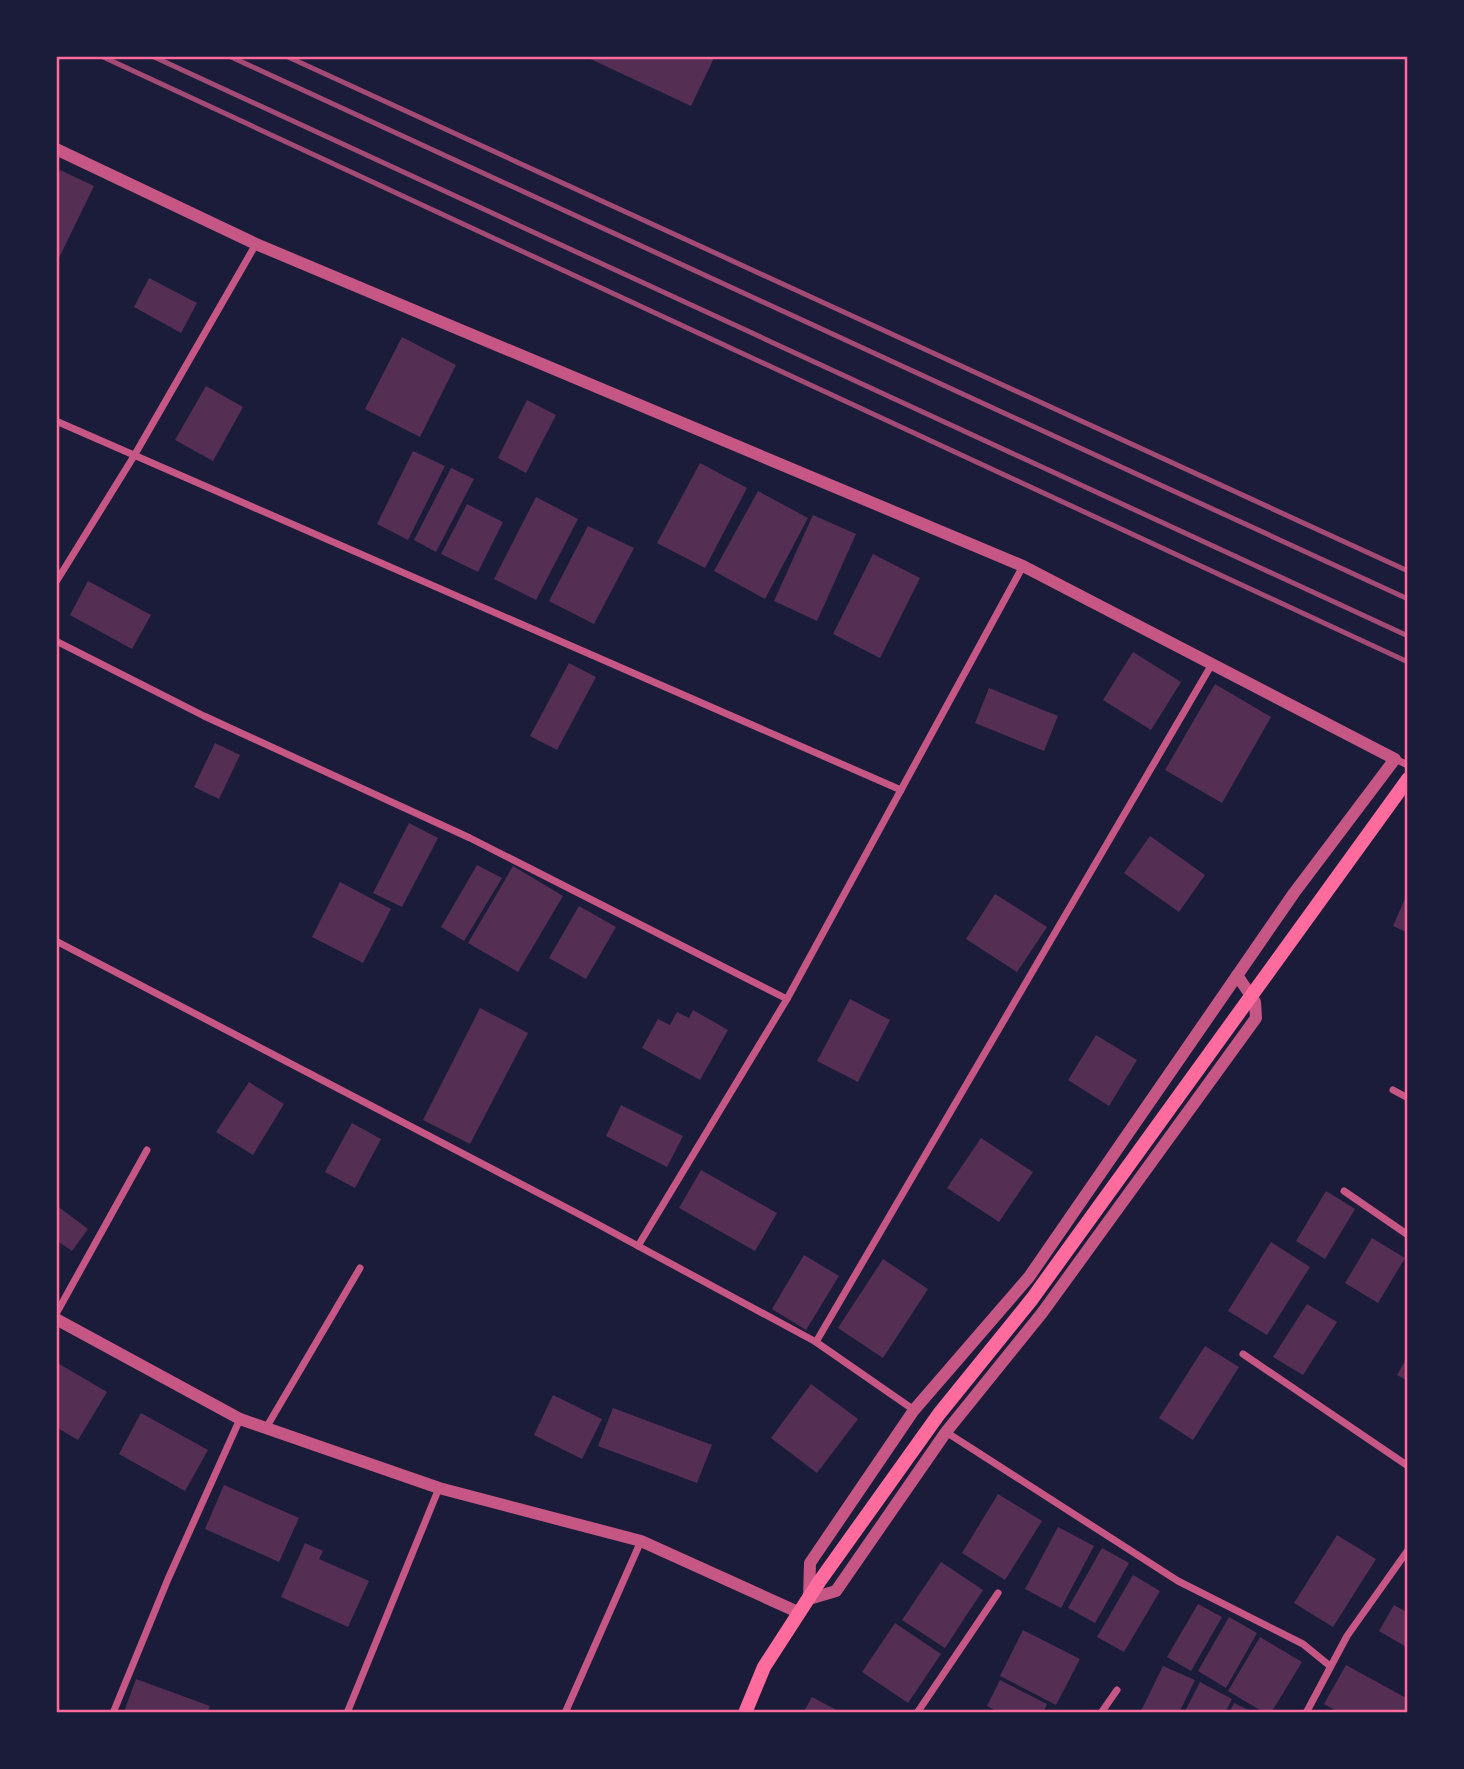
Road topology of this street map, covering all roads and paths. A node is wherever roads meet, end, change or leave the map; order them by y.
1 (56, 149) edge
2 (256, 244) junction
3 (56, 421) edge
4 (134, 456) junction
5 (1023, 566) junction
6 (56, 582) edge
7 (56, 641) edge
8 (1212, 664) junction
9 (1395, 759) junction
10 (1408, 765) edge
11 (1408, 779) edge
12 (901, 790) junction
13 (56, 941) edge
14 (1237, 975) junction
15 (787, 999) junction
16 (1393, 1090) dead end
17 (1408, 1098) edge
18 (147, 1150) dead end
19 (1344, 1191) dead end
20 (1408, 1235) edge
21 (638, 1247) junction
22 (360, 1268) dead end
23 (56, 1317) edge
24 (816, 1342) junction
25 (1243, 1354) dead end
26 (914, 1410) junction
27 (240, 1419) junction
28 (266, 1429) junction
29 (946, 1432) junction
30 (1408, 1466) edge
31 (439, 1488) junction
32 (641, 1541) junction
33 (1408, 1550) edge
34 (998, 1593) dead end
35 (809, 1599) junction
36 (800, 1612) junction
37 (1331, 1666) junction
38 (1117, 1690) dead end
39 (113, 1713) edge
40 (347, 1713) edge
41 (565, 1713) edge
42 (745, 1713) edge
43 (917, 1713) edge
44 (1101, 1713) edge
45 (1306, 1713) edge

1 - 2 street
2 - 4 street
2 - 5 street
3 - 4 street
4 - 6 street
4 - 12 street
5 - 8 street
5 - 12 street
7 - 15 street
8 - 9 street
8 - 24 street
9 - 10 street
9 - 14 street
11 - 35 main road
12 - 15 street
13 - 21 street
14 - 26 street
14 - 29 street
15 - 21 street
16 - 17 street
18 - 23 street
19 - 20 street
21 - 24 street
22 - 28 street
23 - 27 street
24 - 26 street
25 - 30 street
26 - 35 street
27 - 28 street
27 - 39 street
28 - 31 street
29 - 35 street
29 - 37 street
31 - 32 street
31 - 40 street
32 - 36 street
32 - 41 street
33 - 37 street
34 - 43 street
35 - 36 main road
36 - 42 main road
37 - 45 street
38 - 44 street

